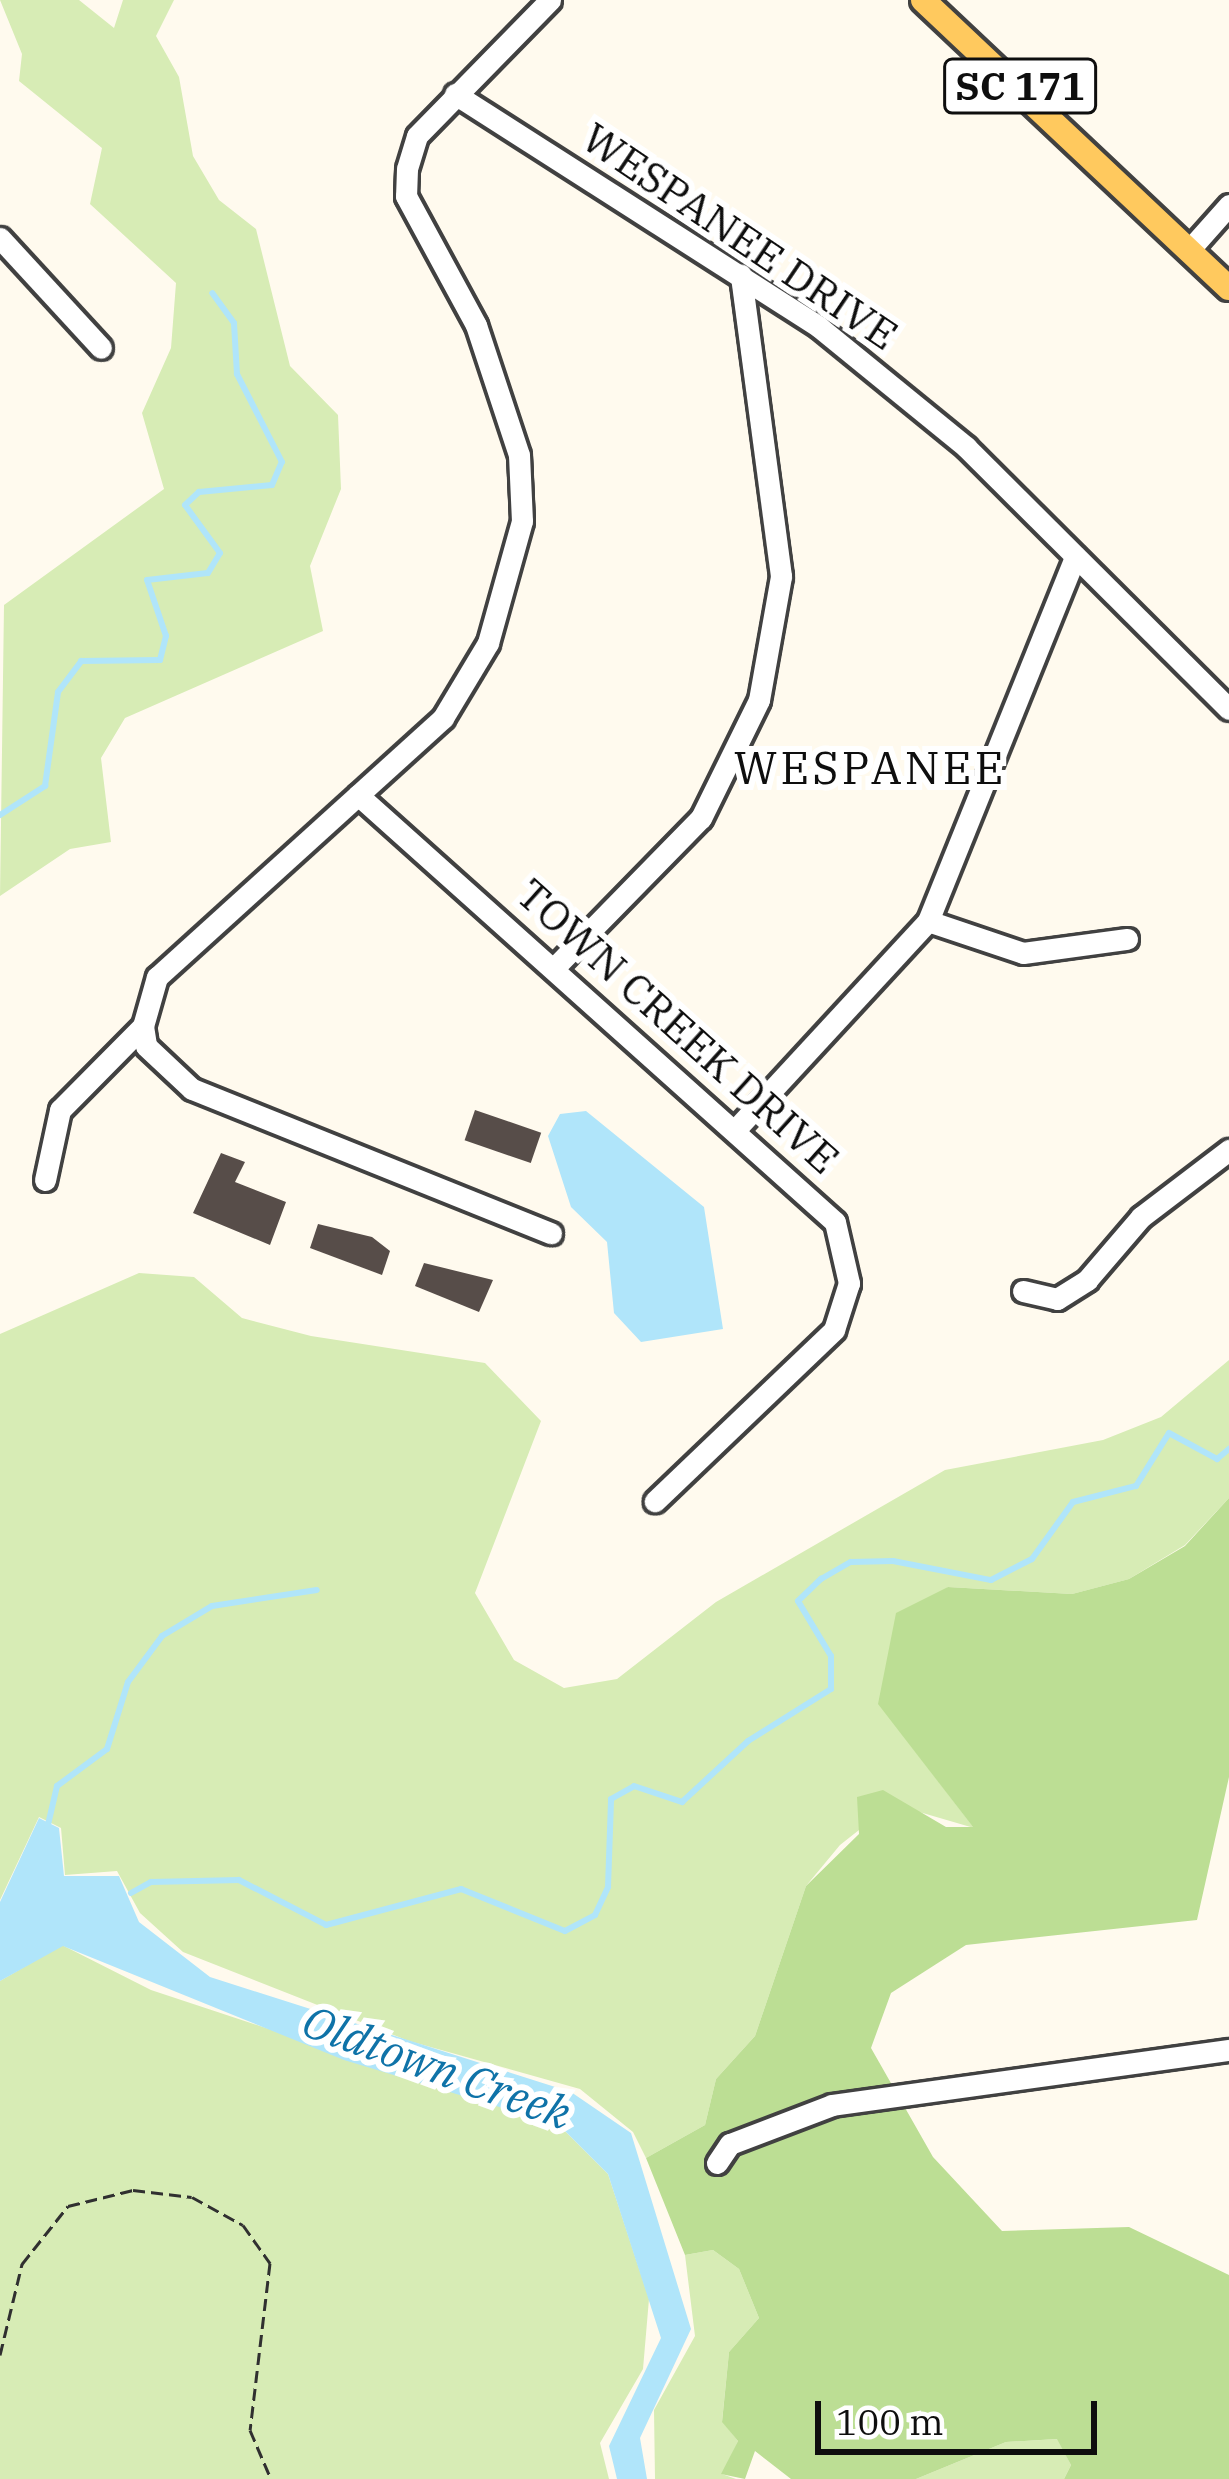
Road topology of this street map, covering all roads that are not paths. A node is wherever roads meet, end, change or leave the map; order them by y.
1 (550, 0) edge
2 (932, 4) edge
3 (454, 94) junction
4 (1229, 205) edge
5 (0, 238) edge
6 (1190, 249) junction
7 (741, 275) junction
8 (1229, 288) edge
9 (101, 348) dead end
10 (1076, 557) junction
11 (1229, 709) edge
12 (358, 795) junction
13 (928, 921) junction
14 (1126, 938) dead end
15 (554, 968) junction
16 (143, 1026) junction
17 (736, 1127) junction
18 (1229, 1150) edge
19 (45, 1180) dead end
20 (551, 1233) dead end
21 (1023, 1291) dead end
22 (655, 1501) dead end
23 (1229, 2050) edge
24 (717, 2163) dead end

1 - 3 street
2 - 6 main road, SC 171
3 - 7 street, WESPANEE DRIVE
3 - 12 street
4 - 6 street
5 - 9 street
6 - 8 main road, SC 171
7 - 10 street, WESPANEE DRIVE
7 - 15 street
10 - 11 street, WESPANEE DRIVE
10 - 13 street
12 - 15 street, TOWN CREEK DRIVE
12 - 16 street
13 - 14 street
13 - 17 street
15 - 17 street, TOWN CREEK DRIVE
16 - 19 street
16 - 20 street
17 - 22 street, TOWN CREEK DRIVE
18 - 21 street
23 - 24 street

